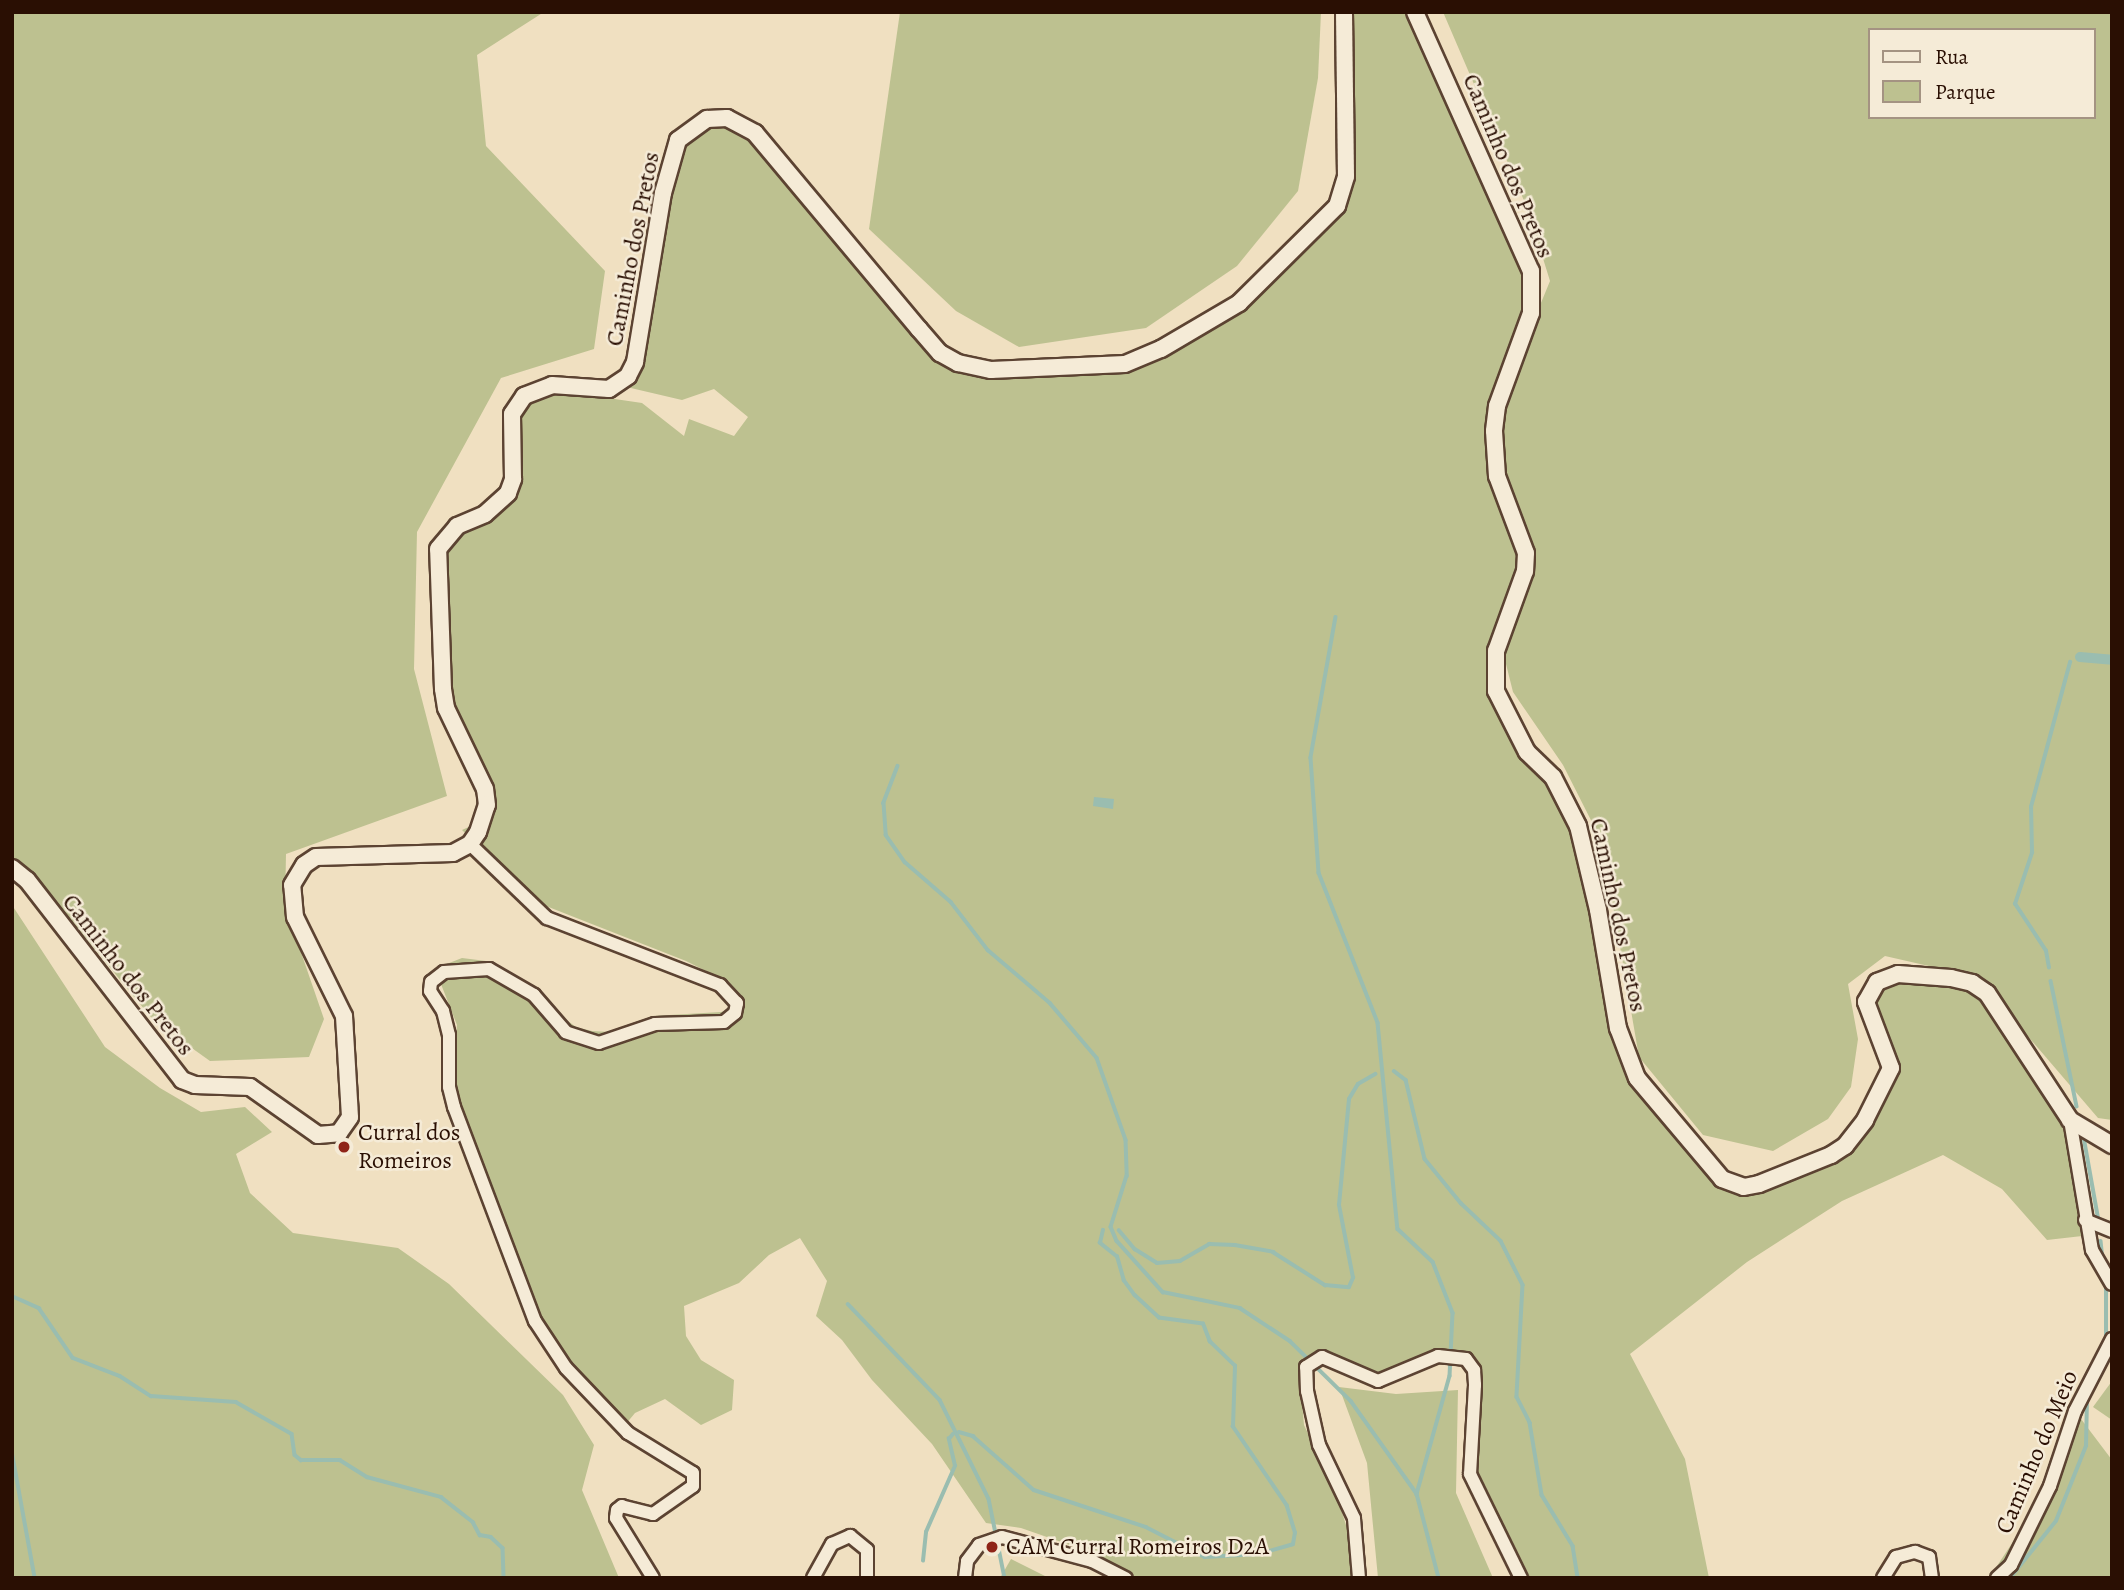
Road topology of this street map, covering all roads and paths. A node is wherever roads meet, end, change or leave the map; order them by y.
1 (1343, 12) edge
2 (1415, 12) edge
3 (470, 844) junction
4 (12, 868) edge
5 (2070, 1121) junction
6 (2112, 1145) edge
7 (2085, 1220) junction
8 (2112, 1231) edge
9 (2112, 1284) edge
10 (2112, 1339) edge
11 (653, 1578) edge
12 (813, 1578) edge
13 (867, 1578) edge
14 (965, 1578) edge
15 (1126, 1578) edge
16 (1359, 1578) edge
17 (1521, 1578) edge
18 (1883, 1578) edge
19 (1932, 1578) edge
20 (1997, 1578) edge

1 - 3 main road, Caminho dos Pretos
2 - 5 main road, Caminho dos Pretos
3 - 4 main road, Caminho dos Pretos
3 - 11 street
5 - 6 main road, Caminho dos Pretos
5 - 7 street
7 - 8 street
7 - 9 street
10 - 20 street, Caminho do Meio
12 - 13 street
14 - 15 street
16 - 17 street
18 - 19 street

